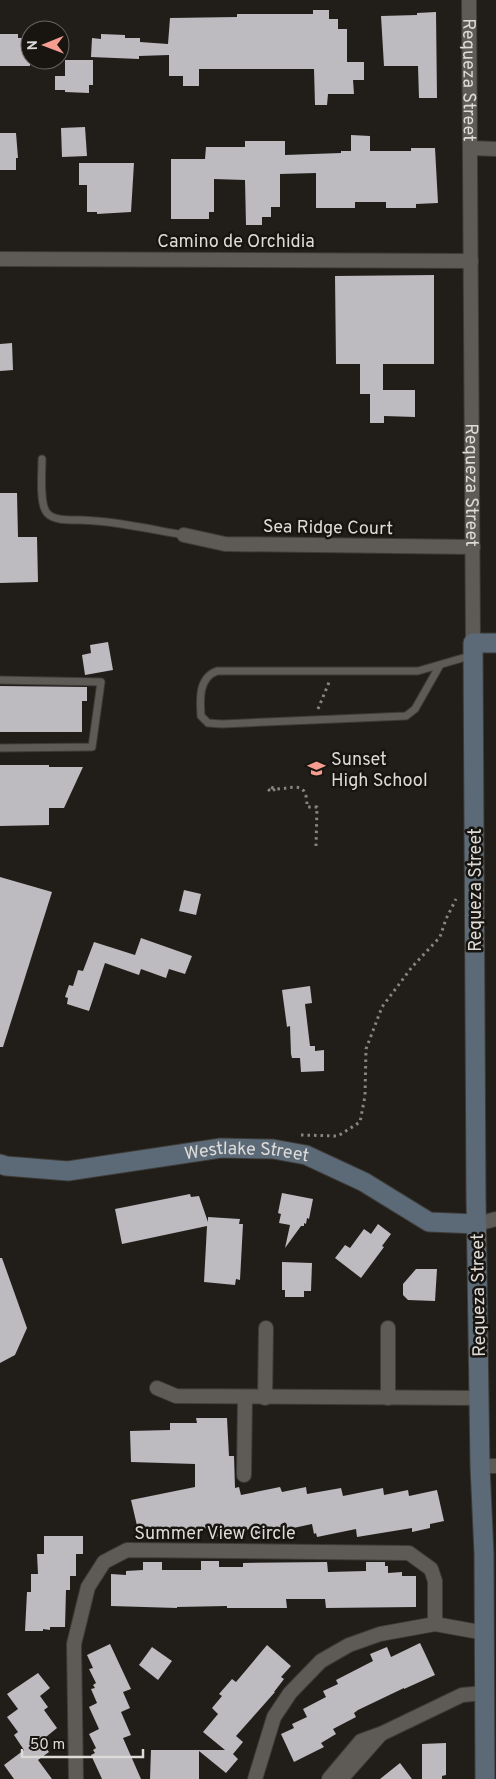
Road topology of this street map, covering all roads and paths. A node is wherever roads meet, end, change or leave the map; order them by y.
1 (469, 0) edge
2 (470, 148) junction
3 (496, 148) edge
4 (0, 259) edge
5 (471, 261) junction
6 (42, 460) dead end
7 (184, 535) joint
8 (473, 547) junction
9 (496, 643) edge
10 (474, 649) junction
11 (440, 665) junction
12 (334, 672) junction
13 (0, 680) edge
14 (313, 720) junction
15 (0, 748) edge
16 (275, 789) dead end
17 (316, 846) dead end
18 (457, 898) dead end
19 (300, 1135) dead end
20 (0, 1164) edge
21 (496, 1219) edge
22 (477, 1224) junction
23 (266, 1328) dead end
24 (388, 1328) dead end
25 (157, 1388) dead end
26 (245, 1398) junction
27 (265, 1398) junction
28 (388, 1398) junction
29 (479, 1398) junction
30 (488, 1466) edge
31 (244, 1474) dead end
32 (434, 1624) junction
33 (490, 1633) edge
34 (484, 1692) junction
35 (383, 1733) junction
36 (76, 1779) edge
37 (255, 1779) edge
38 (328, 1779) edge
39 (341, 1779) edge
40 (485, 1779) edge

1 - 2 street, Requeza Street
2 - 3 street
2 - 5 street, Requeza Street
4 - 5 street, Camino de Orchidia
5 - 8 street, Requeza Street
6 - 7 lane
7 - 8 street, Sea Ridge Court
8 - 10 street, Requeza Street
9 - 10 street
10 - 11 lane
10 - 22 street, Requeza Street
11 - 12 lane
11 - 14 lane
12 - 14 path
12 - 14 lane
13 - 15 lane
16 - 17 path
18 - 19 path
20 - 22 street, Westlake Street
21 - 22 street
22 - 29 street, Requeza Street
23 - 27 street
24 - 28 street
25 - 26 street
26 - 27 street
26 - 31 street
27 - 28 street
28 - 29 street
29 - 30 street, Requeza Street
30 - 33 street, Requeza Street
32 - 33 street
32 - 36 street, Summer View Circle
32 - 37 street
33 - 34 street, Requeza Street
34 - 35 street
34 - 40 street, Requeza Street
35 - 38 street
35 - 39 street

